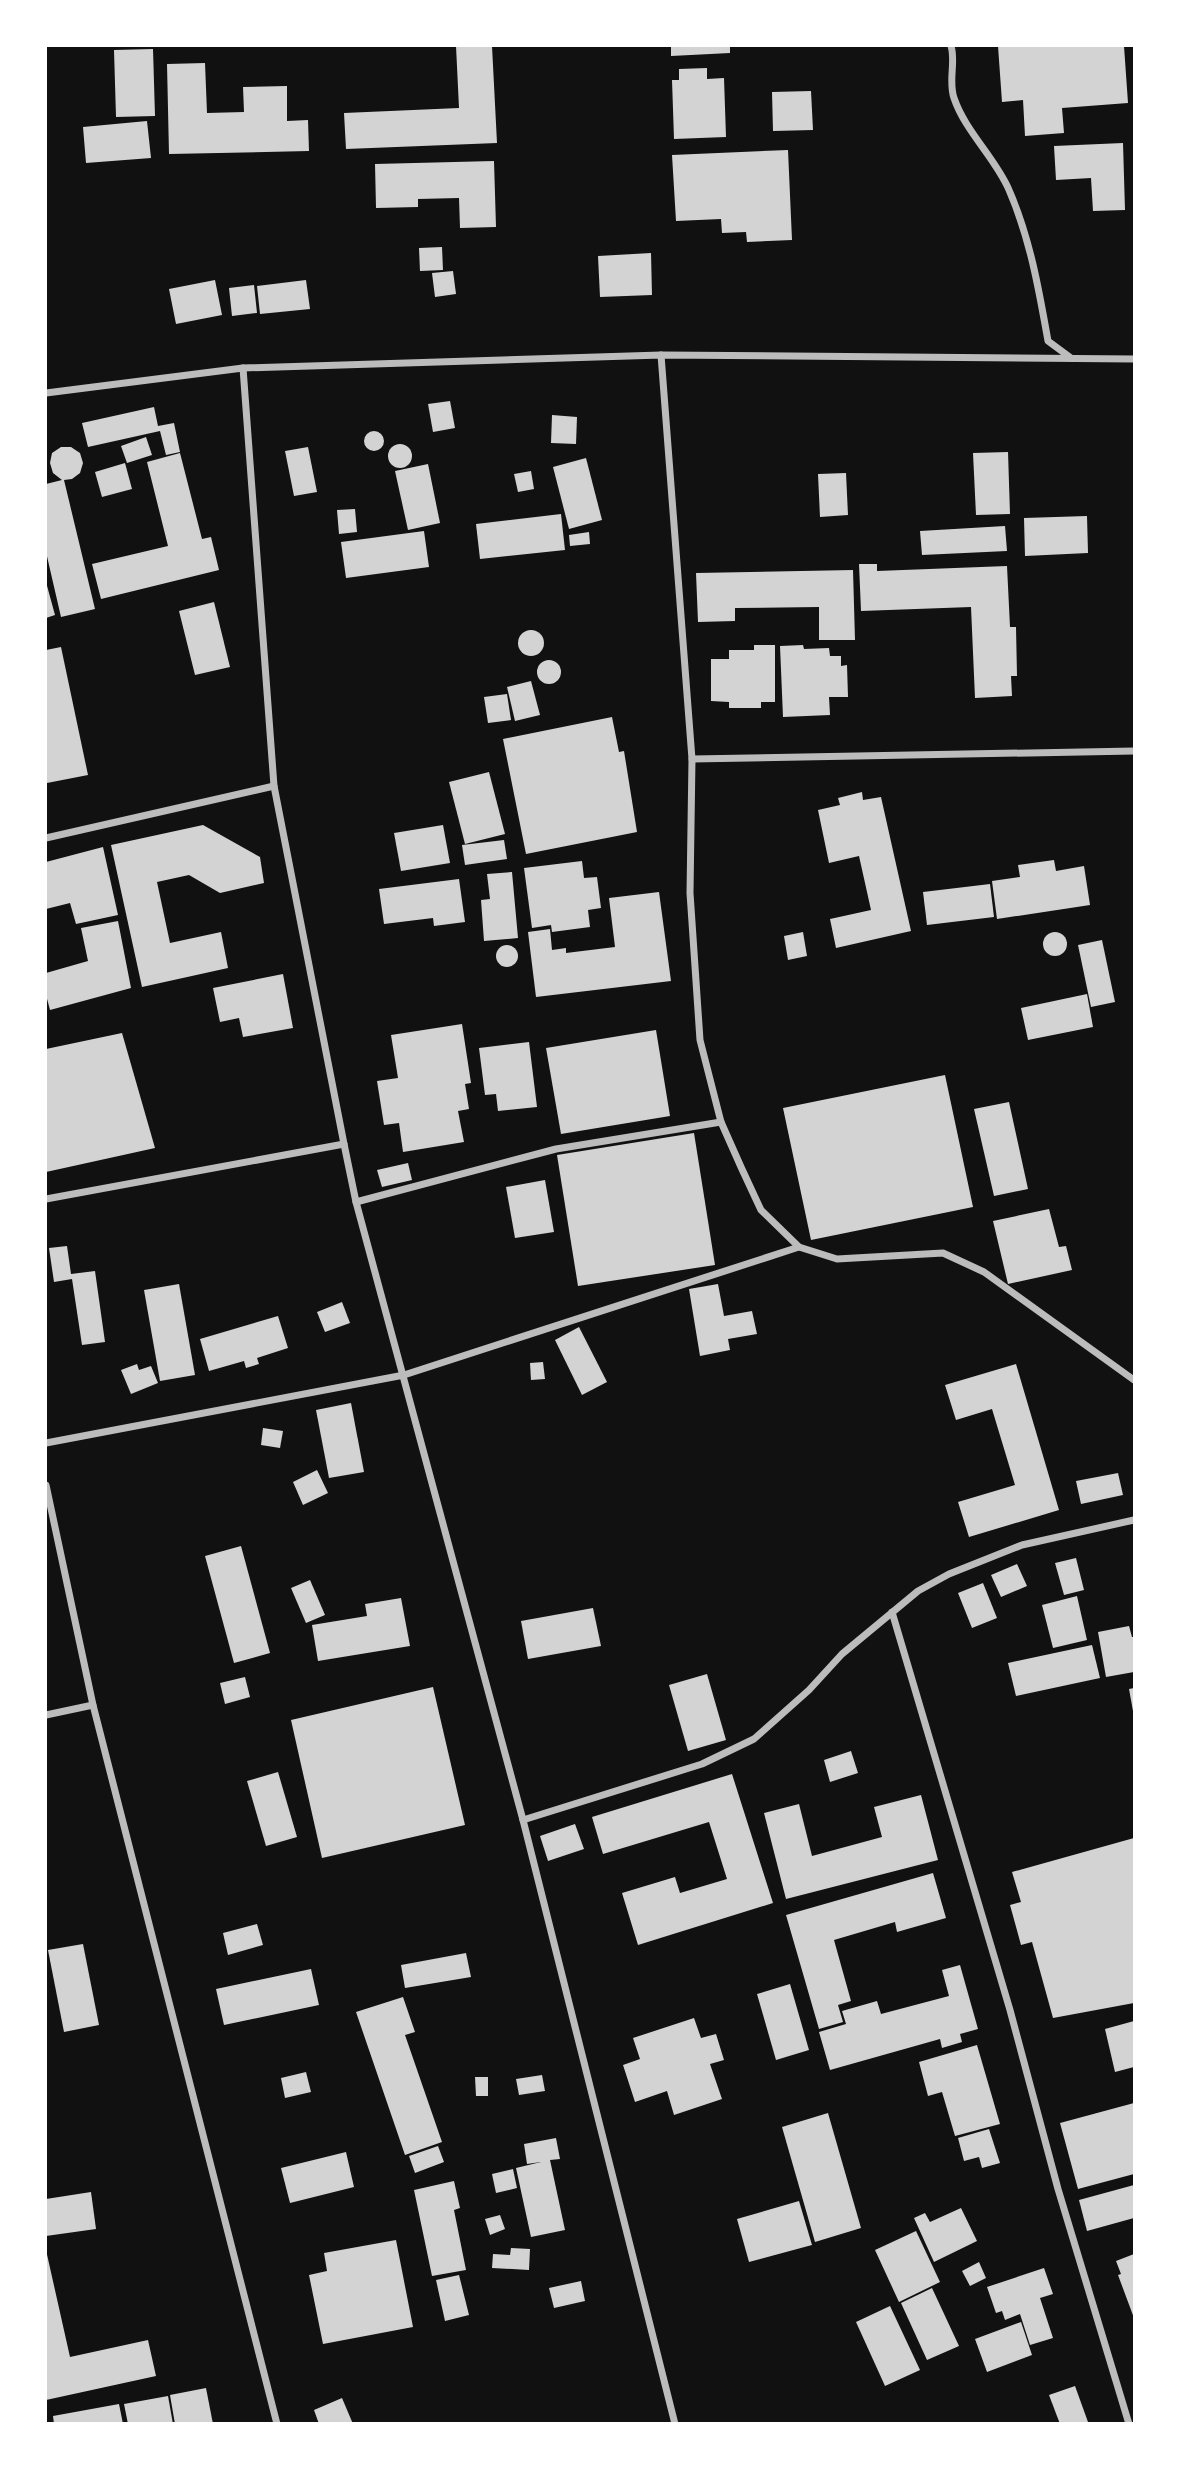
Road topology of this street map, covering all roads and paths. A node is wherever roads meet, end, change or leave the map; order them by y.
1 (951, 46) edge
2 (661, 355) junction
3 (1072, 359) junction
4 (1135, 359) edge
5 (243, 368) junction
6 (46, 393) edge
7 (1135, 751) edge
8 (692, 759) junction
9 (275, 786) junction
10 (46, 838) edge
11 (721, 1122) junction
12 (344, 1143) junction
13 (46, 1199) edge
14 (356, 1202) junction
15 (799, 1247) junction
16 (404, 1375) junction
17 (1135, 1380) edge
18 (46, 1443) edge
19 (46, 1485) edge
20 (1135, 1520) edge
21 (892, 1612) junction
22 (93, 1705) junction
23 (46, 1715) edge
24 (523, 1820) junction
25 (277, 2424) edge
26 (676, 2424) edge
27 (1129, 2424) edge

1 - 3 street
2 - 3 street
2 - 5 street
2 - 8 street
3 - 4 street
5 - 6 street
5 - 9 street
7 - 8 street
8 - 11 street
9 - 10 street
9 - 12 street
11 - 14 street
11 - 15 street
12 - 13 street
12 - 14 street
14 - 16 street
15 - 16 street
15 - 17 street
16 - 18 street
16 - 24 street
19 - 22 street
20 - 21 street
21 - 24 street
21 - 27 street
22 - 23 street
22 - 25 street
24 - 26 street

